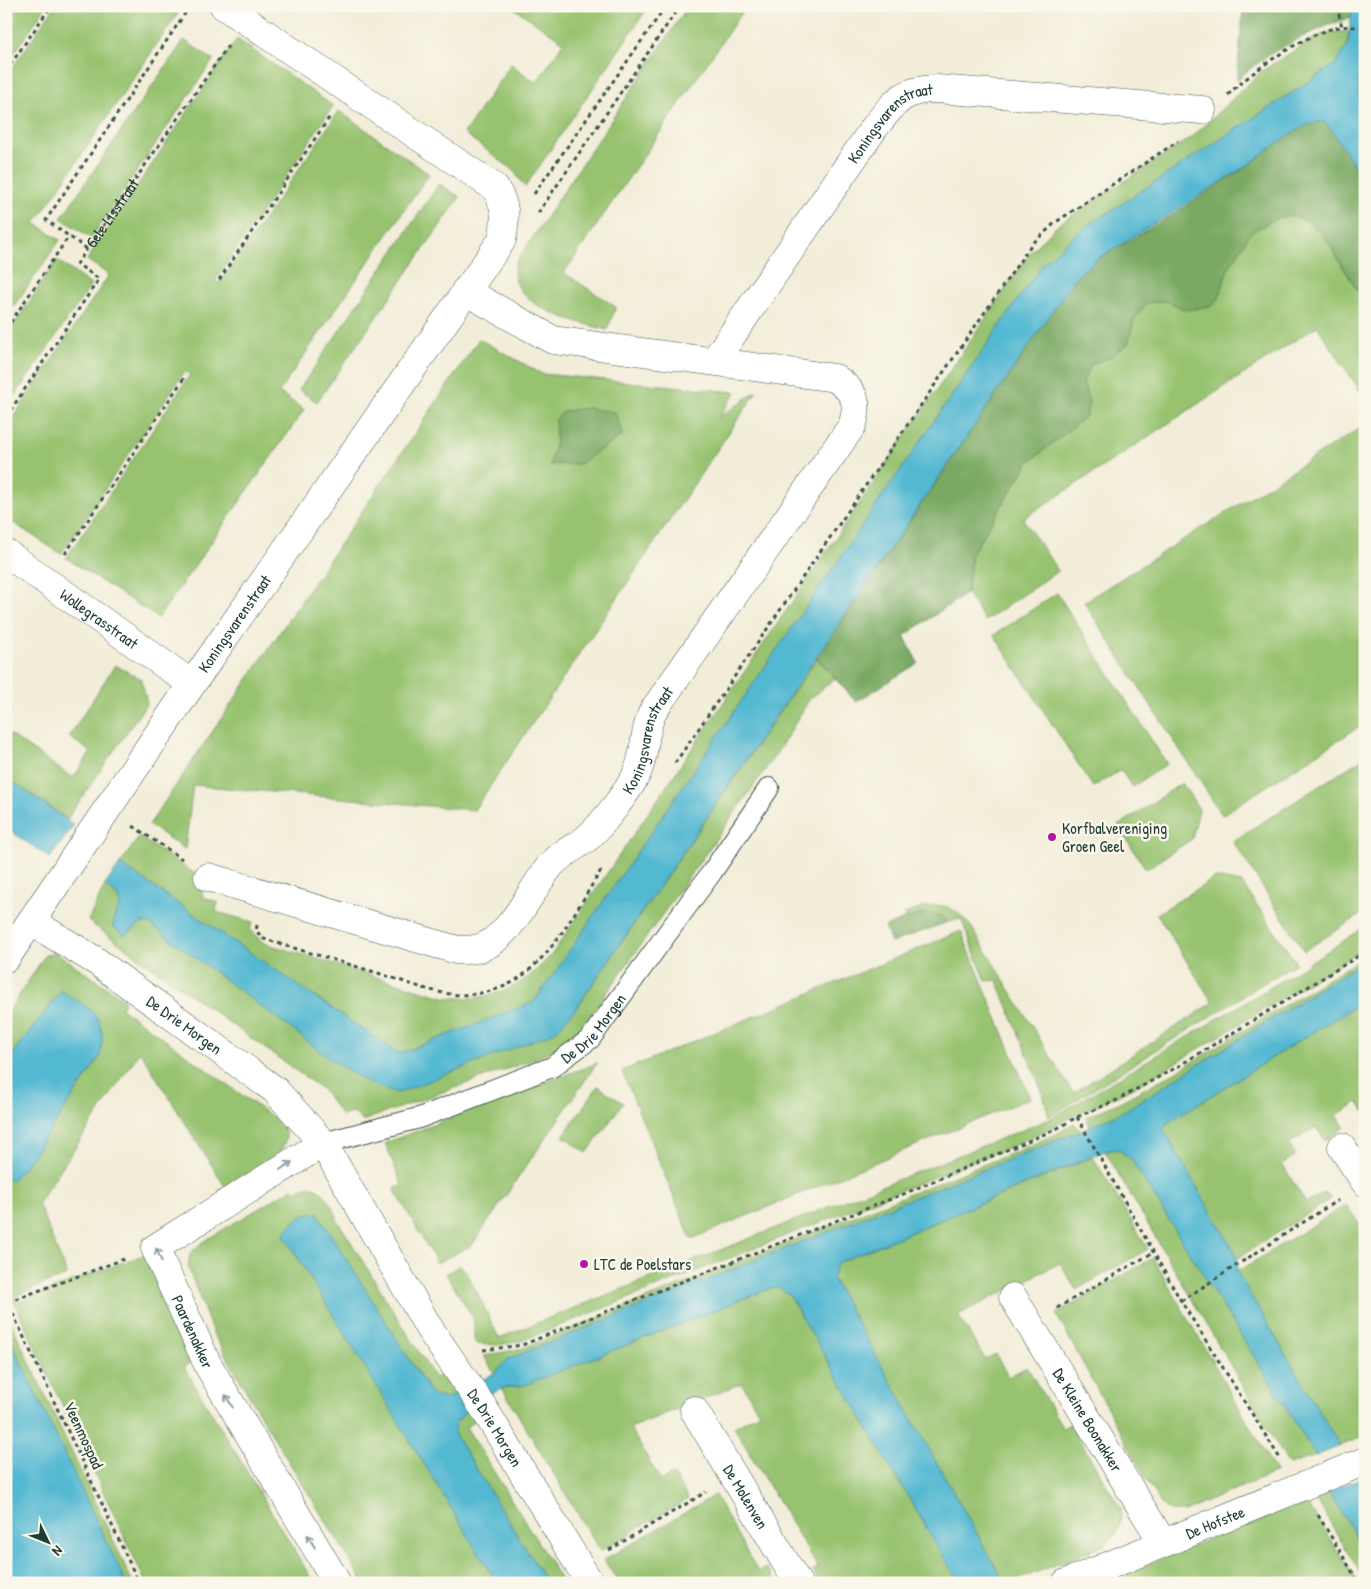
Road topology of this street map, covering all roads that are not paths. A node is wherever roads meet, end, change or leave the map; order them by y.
1 (235, 13) edge
2 (1213, 105) road end
3 (465, 291) junction
4 (715, 360) junction
5 (6, 553) edge
6 (192, 684) junction
7 (769, 788) dead end
8 (208, 877) dead end
9 (32, 922) junction
10 (6, 958) edge
11 (323, 1143) junction
12 (1342, 1147) dead end
13 (1365, 1182) edge
14 (1013, 1297) dead end
15 (694, 1410) dead end
16 (1365, 1461) edge
17 (1163, 1543) junction
18 (585, 1575) edge
19 (337, 1583) edge
20 (798, 1583) edge
21 (1066, 1583) edge

1 - 3 street, Koningsvarenstraat
2 - 4 street, Koningsvarenstraat
3 - 4 street, Koningsvarenstraat
3 - 6 street, Koningsvarenstraat
4 - 8 street, Koningsvarenstraat
5 - 6 street, Wollegrasstraat
6 - 9 street, Koningsvarenstraat
7 - 11 lane, De Drie Morgen
9 - 10 street, Koningsvarenstraat
9 - 11 street, De Drie Morgen
11 - 18 street, De Drie Morgen
19 -> 11 street, Paardenakker
12 - 13 street
14 - 17 street, De Kleine Boonakker
15 - 20 street, De Molenven
16 - 17 street, De Hofstee
17 - 21 street, De Hofstee

